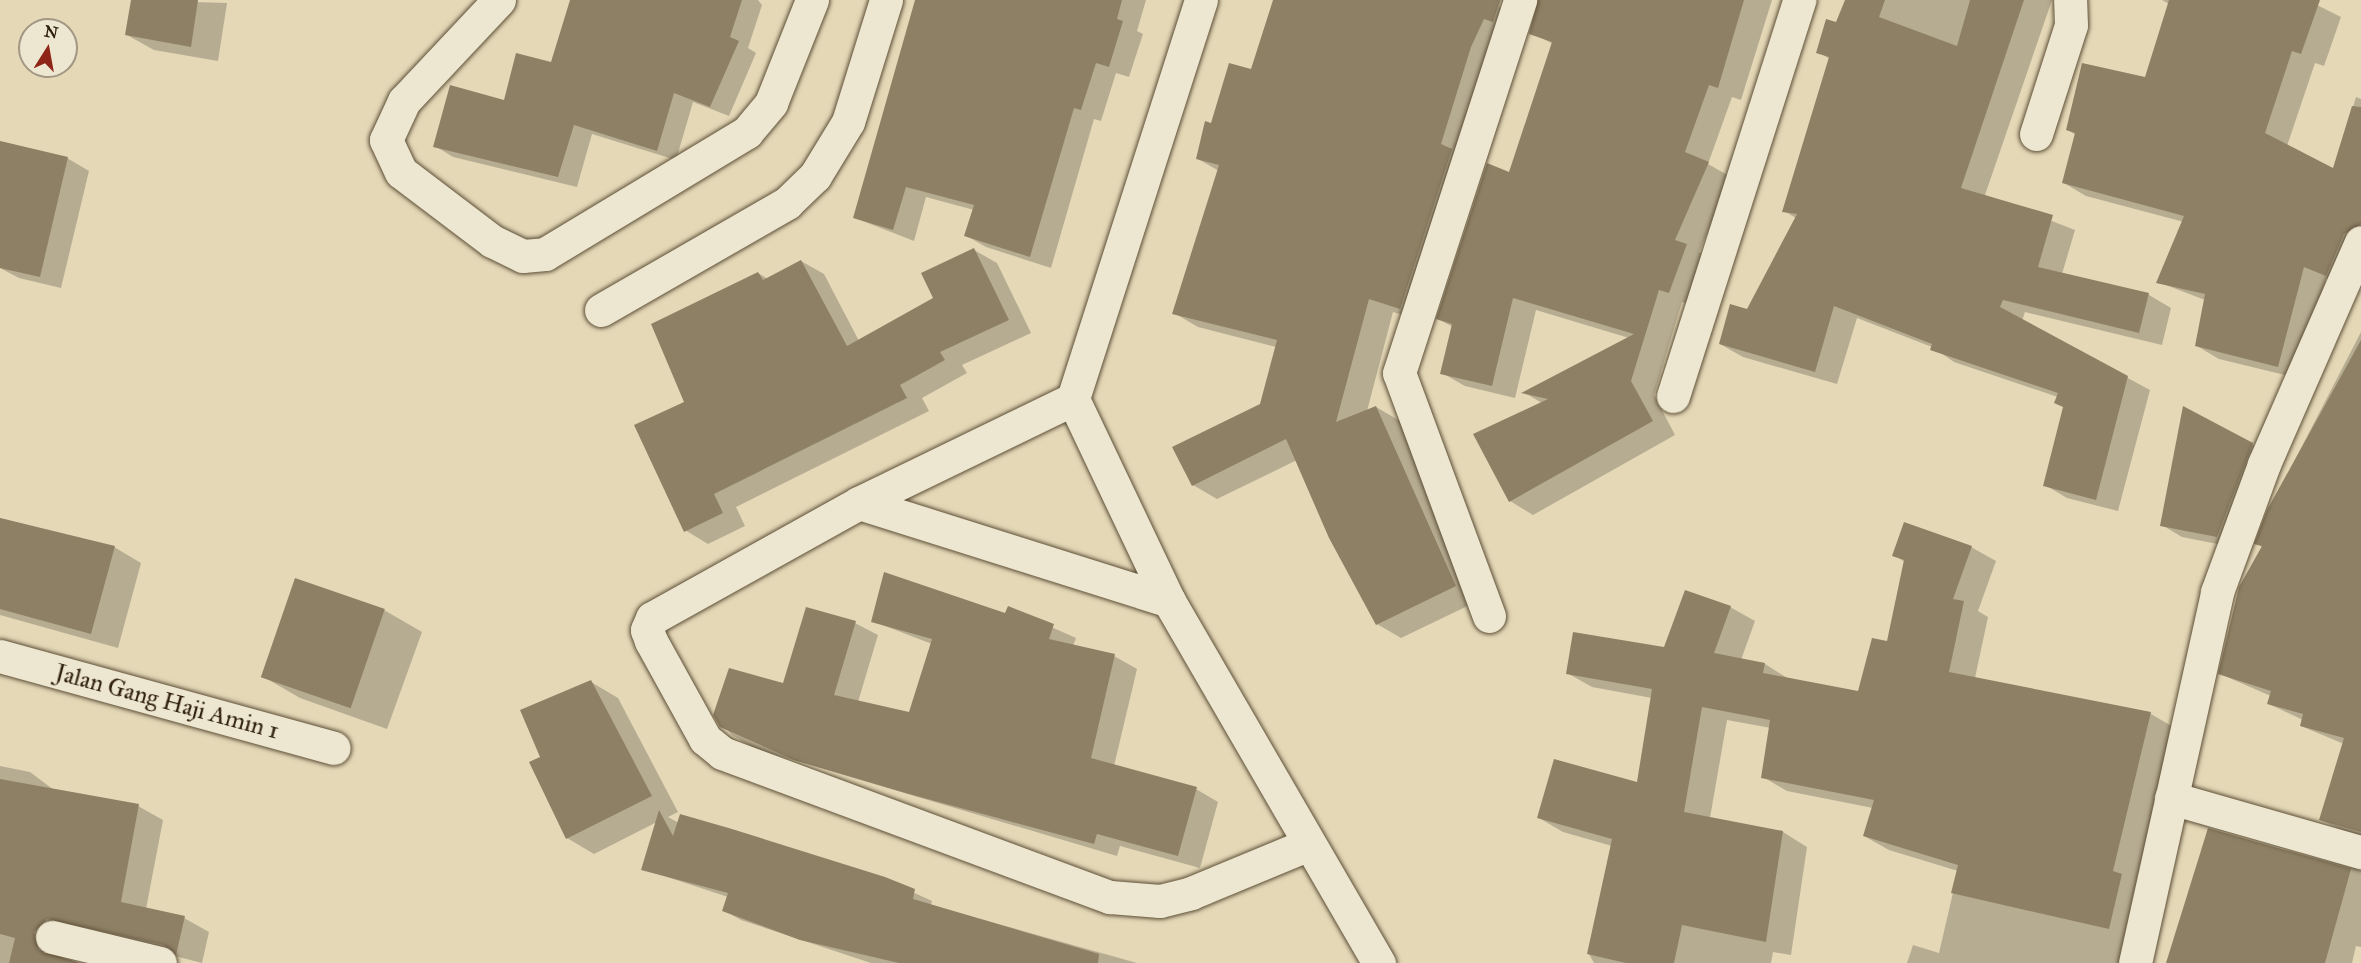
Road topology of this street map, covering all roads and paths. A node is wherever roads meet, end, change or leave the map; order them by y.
1 (499, 0) edge
2 (812, 0) edge
3 (886, 0) edge
4 (1201, 0) edge
5 (1520, 0) edge
6 (1799, 0) edge
7 (2070, 0) edge
8 (2037, 134) dead end
9 (2361, 242) edge
10 (601, 309) dead end
11 (1673, 396) dead end
12 (1073, 399) junction
13 (859, 503) junction
14 (1169, 601) junction
15 (1489, 615) dead end
16 (0, 656) edge
17 (334, 748) dead end
18 (2171, 798) junction
19 (1307, 844) junction
20 (2361, 852) edge
21 (52, 937) dead end
22 (160, 963) edge
23 (1379, 963) edge
24 (2135, 963) edge

1 - 2 street
3 - 10 street
4 - 12 street
5 - 15 street
6 - 11 street
7 - 8 street
9 - 18 street
12 - 13 street
12 - 14 street
13 - 14 street
13 - 19 street
14 - 19 street
16 - 17 street, Jalan Gang Haji Amin 1
18 - 20 street
18 - 24 street
19 - 23 street
21 - 22 street

